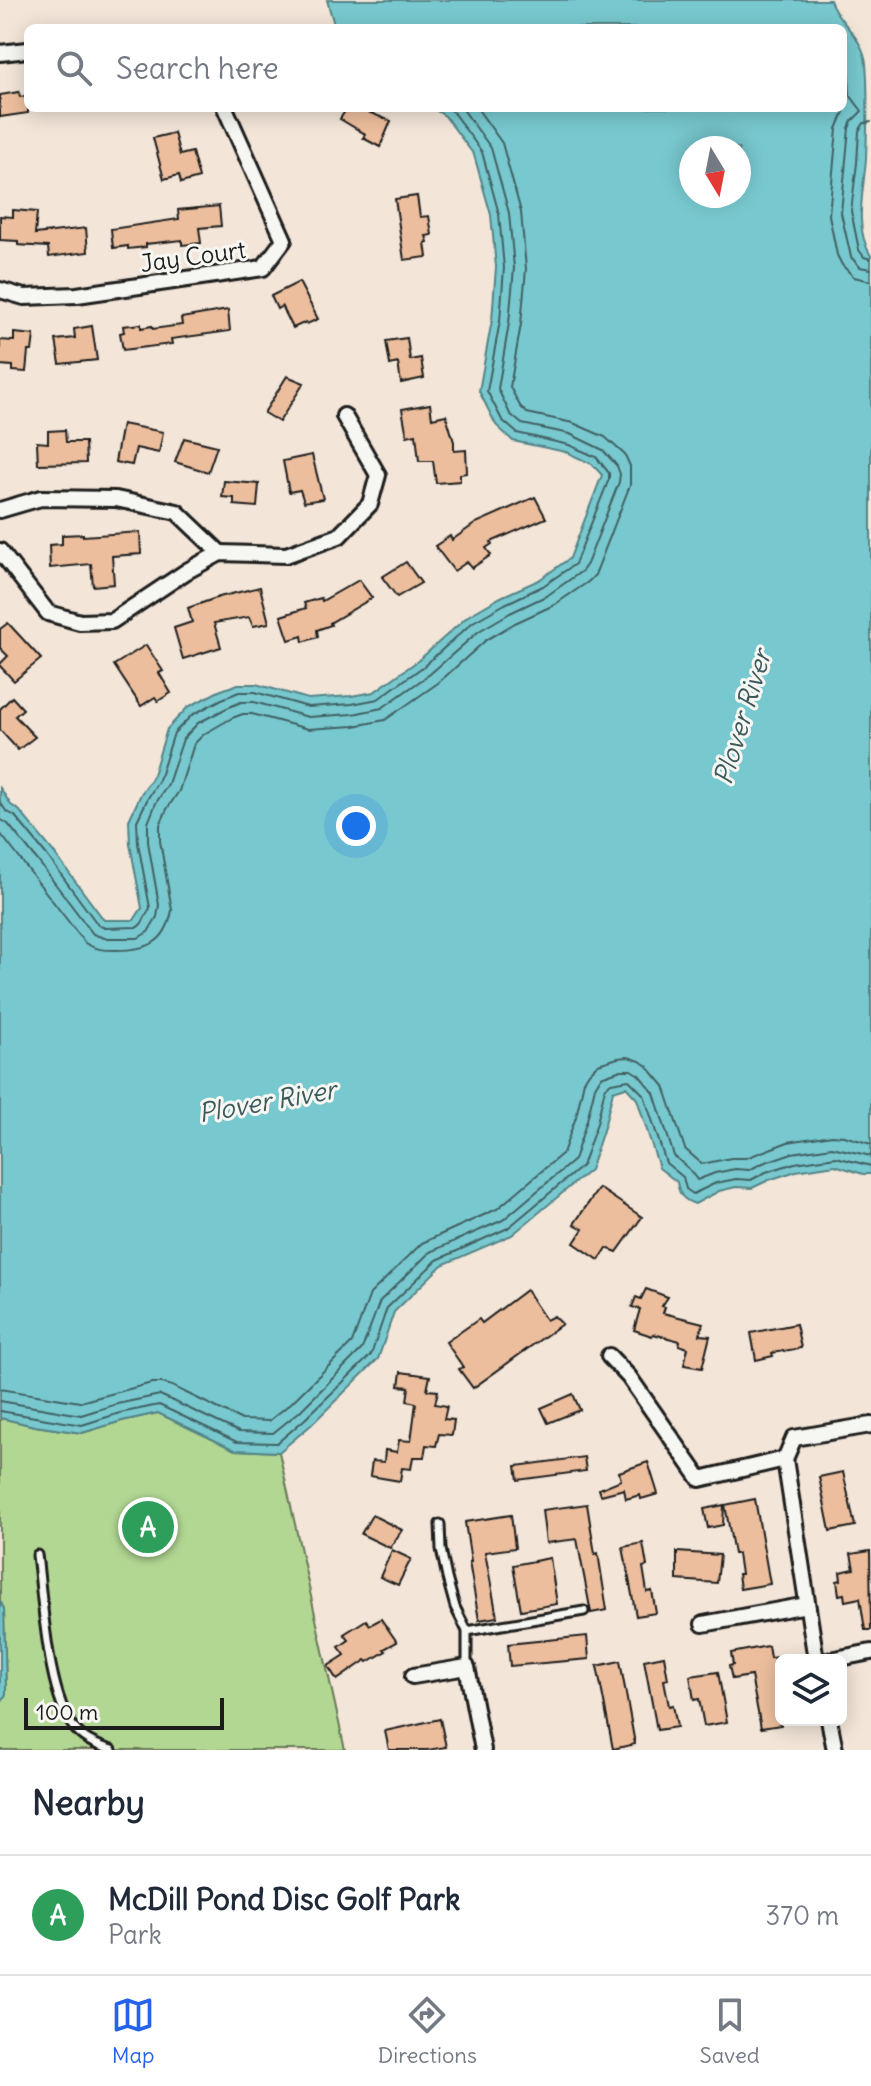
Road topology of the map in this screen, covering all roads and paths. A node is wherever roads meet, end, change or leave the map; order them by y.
1 (24, 50) edge
2 (0, 53) edge
3 (227, 112) edge
4 (0, 290) edge
5 (344, 416) dead end
6 (0, 510) edge
7 (0, 551) edge
8 (220, 553) junction
9 (609, 1356) dead end
10 (871, 1425) edge
11 (785, 1459) junction
12 (440, 1524) dead end
13 (37, 1555) dead end
14 (807, 1605) junction
15 (584, 1611) dead end
16 (703, 1624) dead end
17 (467, 1631) junction
18 (871, 1652) edge
19 (815, 1654) edge
20 (847, 1657) edge
21 (467, 1667) junction
22 (413, 1676) dead end
23 (830, 1726) edge
24 (112, 1750) edge
25 (483, 1750) edge
26 (835, 1750) edge

1 - 2 street
3 - 4 street, Jay Court
5 - 8 street
6 - 8 street
7 - 8 street
9 - 11 street
10 - 11 street
11 - 14 street
12 - 17 lane
13 - 24 lane
14 - 16 street
14 - 19 street
15 - 17 lane
17 - 21 lane
18 - 20 street
21 - 22 street
21 - 25 street
23 - 26 street

